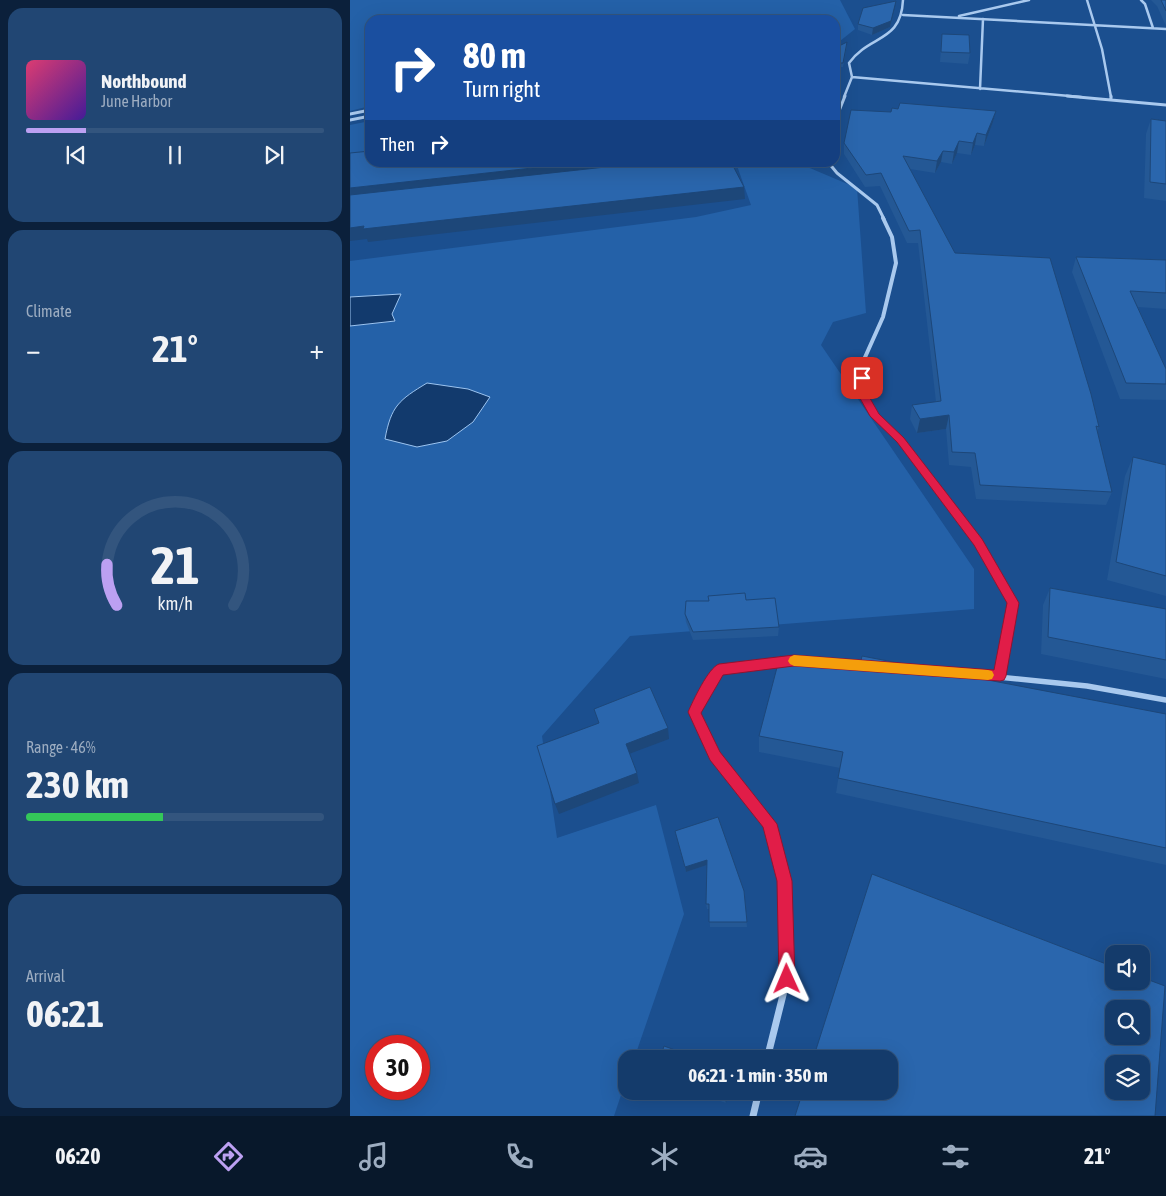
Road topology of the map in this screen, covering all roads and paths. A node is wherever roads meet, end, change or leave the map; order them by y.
1 (903, 0) edge
2 (1029, 0) edge
3 (1087, 0) edge
4 (1141, 0) edge
5 (903, 15) junction
6 (952, 17) junction
7 (983, 19) junction
8 (1096, 25) junction
9 (1153, 28) junction
10 (1166, 29) edge
11 (852, 77) junction
12 (980, 89) junction
13 (1112, 99) junction
14 (1166, 105) edge
15 (840, 108) edge
16 (365, 111) edge
17 (350, 114) edge
18 (365, 117) edge
19 (350, 120) edge
20 (832, 167) edge
21 (794, 660) edge
22 (804, 661) edge
23 (873, 666) edge
24 (931, 671) edge
25 (1000, 676) junction
26 (1166, 700) edge
27 (769, 1050) edge
28 (757, 1100) edge
29 (753, 1116) edge

1 - 5 street
2 - 6 street
3 - 8 street
4 - 9 street
5 - 6 street
5 - 11 street
6 - 7 street
7 - 8 street
7 - 12 street
8 - 9 street
8 - 13 street
9 - 10 street
11 - 12 street
11 - 15 street
12 - 13 street
13 - 14 street
16 - 17 street
18 - 19 street
20 - 25 street
21 - 27 street
22 - 23 street
24 - 25 street
25 - 26 street
28 - 29 street

